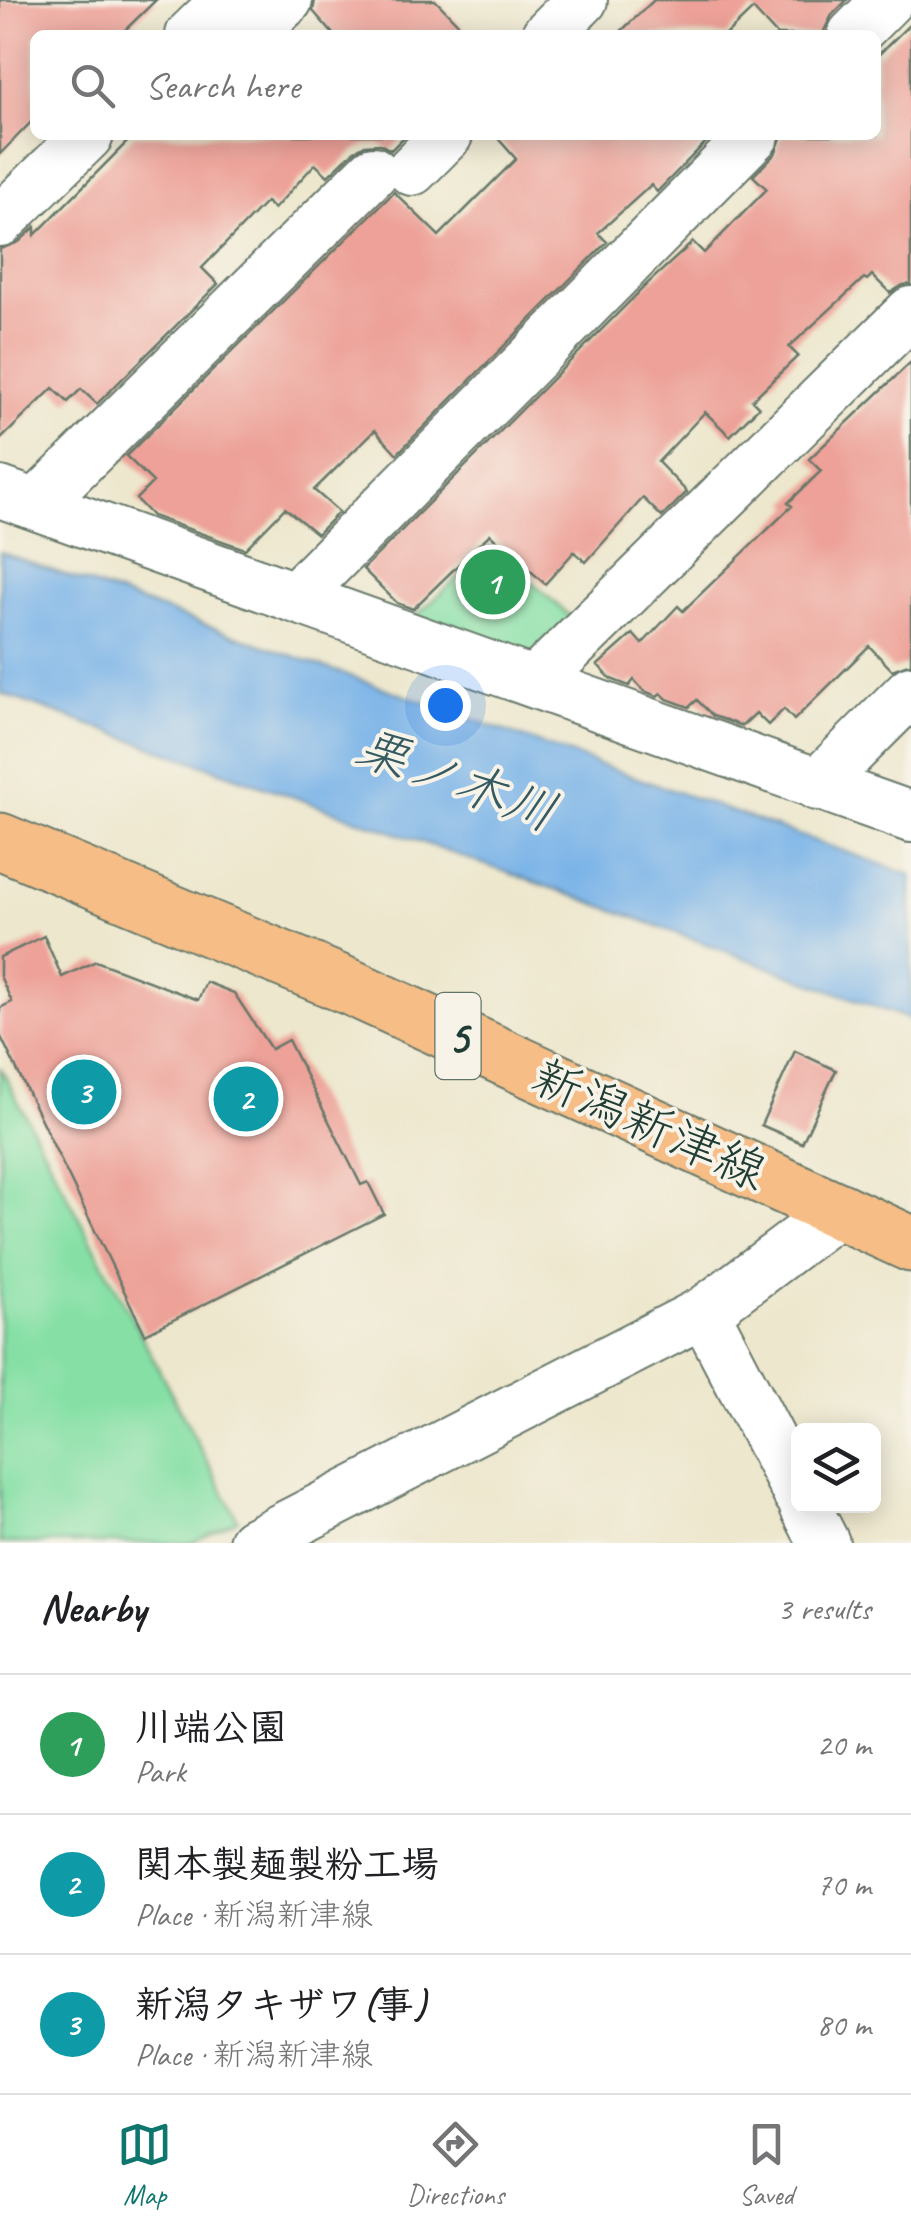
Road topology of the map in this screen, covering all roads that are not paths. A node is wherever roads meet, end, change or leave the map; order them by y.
1 (286, 0) edge
2 (582, 0) edge
3 (888, 0) edge
4 (196, 30) edge
5 (256, 30) edge
6 (256, 30) edge
7 (552, 30) edge
8 (858, 30) edge
9 (83, 140) edge
10 (439, 140) edge
11 (749, 140) edge
12 (0, 221) edge
13 (911, 312) edge
14 (18, 498) edge
15 (295, 597) junction
16 (535, 682) junction
17 (911, 691) edge
18 (817, 785) junction
19 (911, 817) edge
20 (0, 841) edge
21 (841, 1209) junction
22 (911, 1244) edge
23 (704, 1312) junction
24 (791, 1480) edge
25 (809, 1513) edge
26 (254, 1543) edge
27 (824, 1543) edge

1 - 6 street
2 - 7 street
3 - 8 street
4 - 5 street
9 - 12 street
10 - 14 street
11 - 15 street
13 - 16 street
14 - 15 street
15 - 16 street
16 - 18 street
17 - 18 street
18 - 19 street
20 - 21 main road, 新潟新津線 / 5
21 - 22 main road, 新潟新津線 / 5
21 - 23 street
23 - 24 street
23 - 26 street
25 - 27 street

